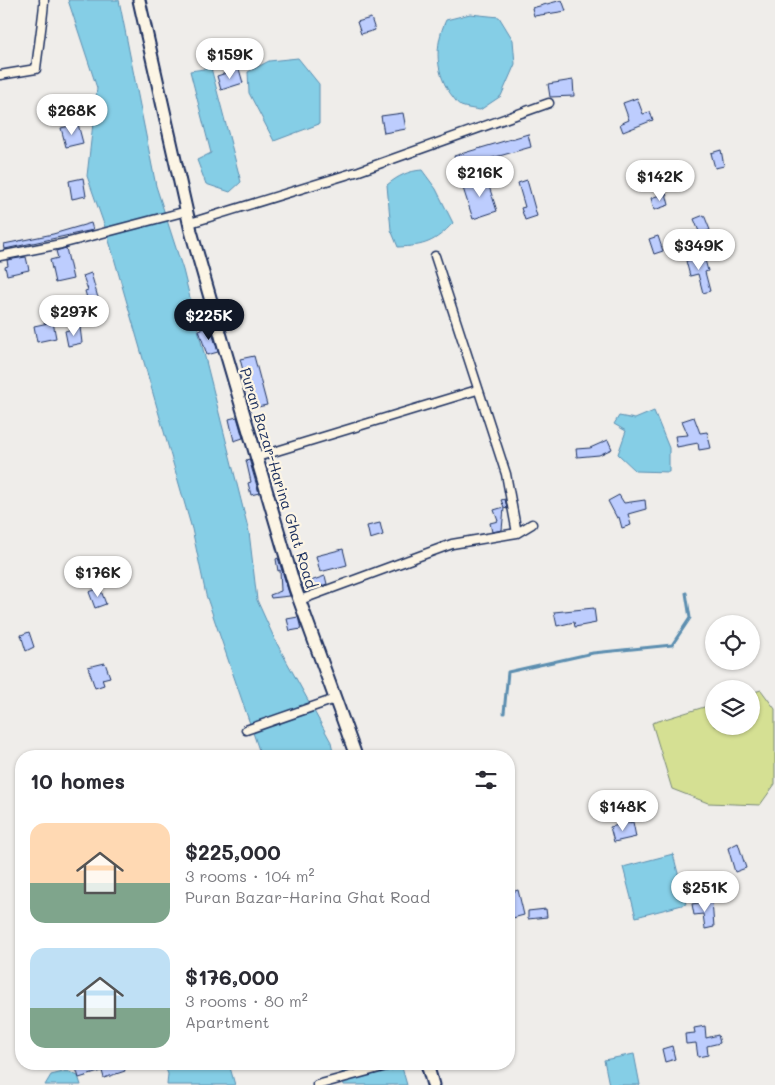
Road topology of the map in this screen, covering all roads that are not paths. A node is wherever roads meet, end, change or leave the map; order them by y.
1 (44, 0) edge
2 (139, 0) edge
3 (0, 75) edge
4 (549, 103) dead end
5 (187, 211) junction
6 (190, 223) junction
7 (0, 256) edge
8 (435, 256) dead end
9 (477, 390) junction
10 (257, 457) junction
11 (532, 524) dead end
12 (517, 533) junction
13 (300, 600) junction
14 (335, 699) junction
15 (246, 730) dead end
16 (354, 750) edge
17 (370, 1070) edge
18 (429, 1070) edge
19 (317, 1085) edge
20 (433, 1085) edge

1 - 3 street
2 - 5 main road, Puran Bazar-Harina Ghat Road
4 - 6 street
5 - 6 main road, Puran Bazar-Harina Ghat Road
5 - 7 street
6 - 10 main road, Puran Bazar-Harina Ghat Road
8 - 9 street
9 - 10 street
9 - 12 street
10 - 13 main road, Puran Bazar-Harina Ghat Road
11 - 12 street
12 - 13 street
13 - 14 main road, Puran Bazar-Harina Ghat Road
14 - 15 street
14 - 16 main road, Puran Bazar-Harina Ghat Road
17 - 19 street
18 - 20 main road

